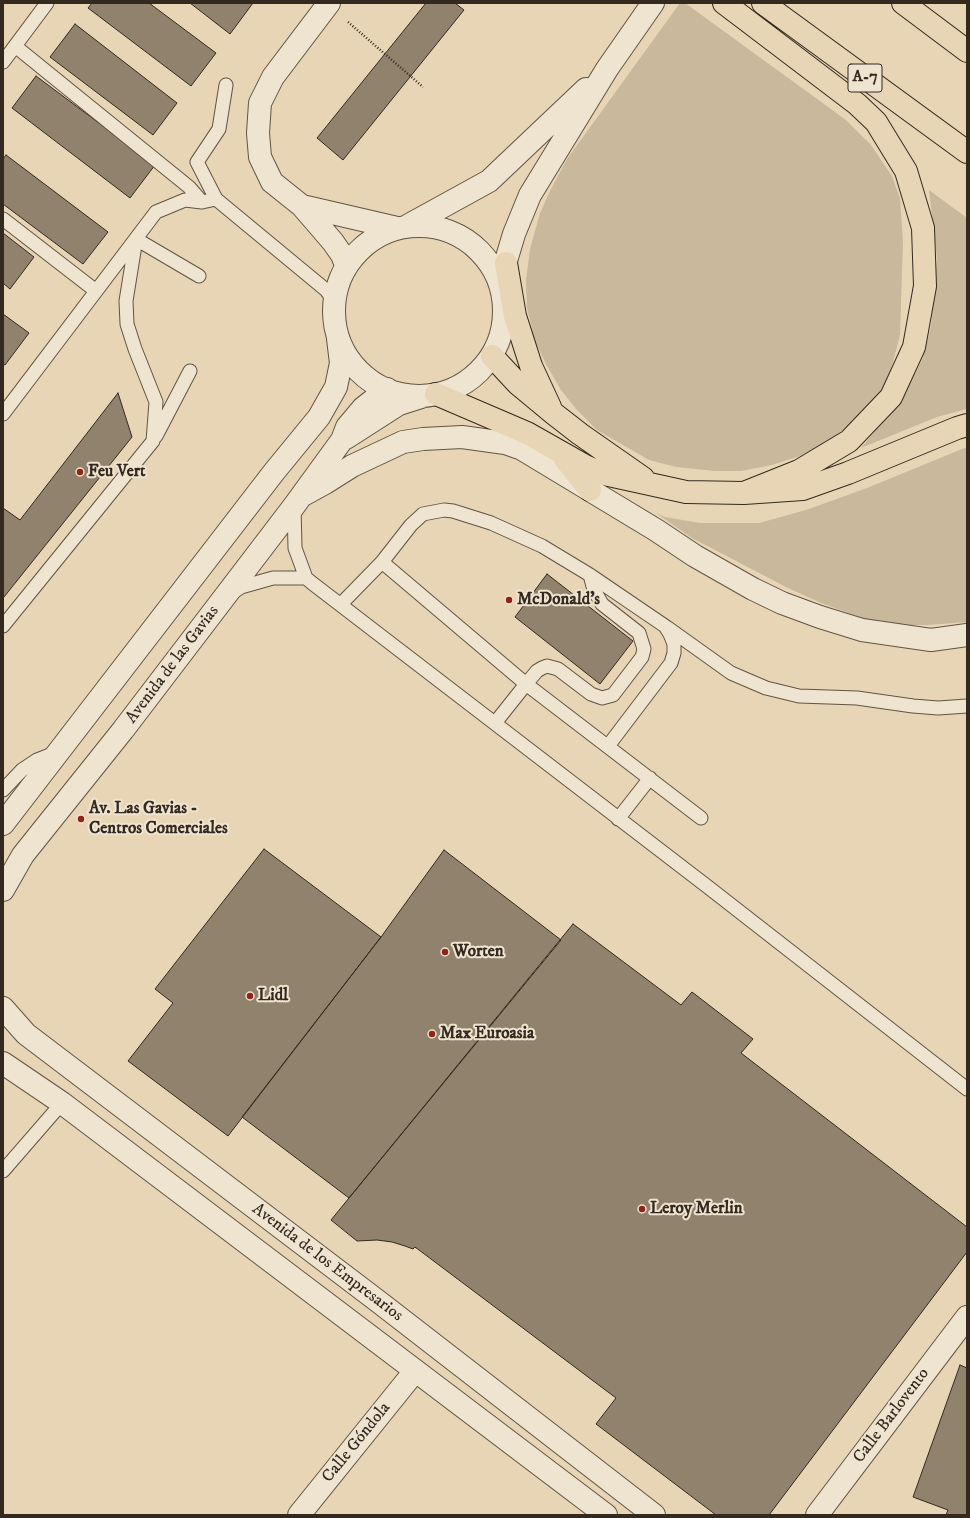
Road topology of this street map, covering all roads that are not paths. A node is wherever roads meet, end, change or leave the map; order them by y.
1 (47, 3) edge
2 (654, 3) edge
3 (724, 3) edge
4 (763, 3) edge
5 (903, 3) edge
6 (328, 4) edge
7 (15, 46) junction
8 (967, 51) edge
9 (3, 62) edge
10 (607, 69) junction
11 (226, 85) dead end
12 (967, 152) edge
13 (216, 199) junction
14 (202, 202) junction
15 (302, 206) junction
16 (3, 219) edge
17 (403, 226) junction
18 (136, 239) junction
19 (346, 265) junction
20 (503, 273) junction
21 (199, 276) dead end
22 (96, 291) junction
23 (334, 301) junction
24 (338, 339) junction
25 (492, 356) junction
26 (190, 371) dead end
27 (387, 390) junction
28 (429, 395) junction
29 (553, 413) junction
30 (3, 414) edge
31 (967, 425) edge
32 (342, 440) junction
33 (153, 441) junction
34 (505, 443) junction
35 (555, 449) junction
36 (651, 483) junction
37 (590, 490) junction
38 (744, 493) junction
39 (299, 500) junction
40 (382, 562) junction
41 (590, 575) junction
42 (306, 578) junction
43 (224, 598) junction
44 (341, 604) junction
45 (3, 626) edge
46 (665, 626) junction
47 (967, 635) edge
48 (526, 684) junction
49 (967, 706) edge
50 (495, 723) junction
51 (608, 746) junction
52 (58, 752) junction
53 (650, 778) junction
54 (3, 790) edge
55 (701, 818) dead end
56 (618, 819) junction
57 (3, 824) edge
58 (3, 890) edge
59 (3, 1008) edge
60 (3, 1063) edge
61 (967, 1089) edge
62 (62, 1103) junction
63 (3, 1171) edge
64 (967, 1317) edge
65 (415, 1371) junction
66 (299, 1515) edge
67 (606, 1515) edge
68 (654, 1515) edge
69 (817, 1515) edge

1 - 7 lane
2 - 10 street
3 - 38 highway
4 - 12 highway, A-7
5 - 8 highway
6 - 15 street
7 - 9 lane
7 - 14 lane
10 - 17 street
10 - 20 street
11 - 13 lane
13 - 14 lane
13 - 23 lane
14 - 18 lane
15 - 17 street
15 - 19 street
16 - 22 lane
17 - 19 street
17 - 20 street
18 - 21 lane
18 - 22 lane
18 - 33 lane
19 - 23 street
20 - 25 street, Avenida de las Gavias
20 - 29 highway
22 - 30 lane
23 - 24 street
24 - 27 street
24 - 52 street
25 - 28 street, Avenida de las Gavias
25 - 29 highway
26 - 33 lane
27 - 28 street
27 - 32 street, Avenida de las Gavias
28 - 32 street, Avenida de las Gavias
28 - 35 highway
29 - 36 highway
31 - 38 highway
32 - 39 street, Avenida de las Gavias
33 - 45 lane
34 - 35 street
34 - 37 street
34 - 39 street
35 - 36 highway
35 - 37 highway
36 - 38 highway
37 - 47 street
39 - 42 lane
39 - 43 street, Avenida de las Gavias
40 - 41 lane
40 - 44 lane
40 - 48 lane
41 - 46 lane
41 - 48 lane
42 - 43 lane
42 - 44 lane
43 - 58 street, Avenida de las Gavias
44 - 50 lane
46 - 49 lane
46 - 51 lane
48 - 50 lane
48 - 51 lane
50 - 56 lane
51 - 53 lane
52 - 54 lane
52 - 57 street
53 - 55 lane
53 - 56 lane
56 - 61 lane
59 - 68 street, Avenida de los Empresarios
60 - 62 street, Avenida de los Empresarios
62 - 63 lane
62 - 65 street, Avenida de los Empresarios
64 - 69 street, Calle Barlovento
65 - 66 street, Calle Góndola
65 - 67 street, Avenida de los Empresarios

